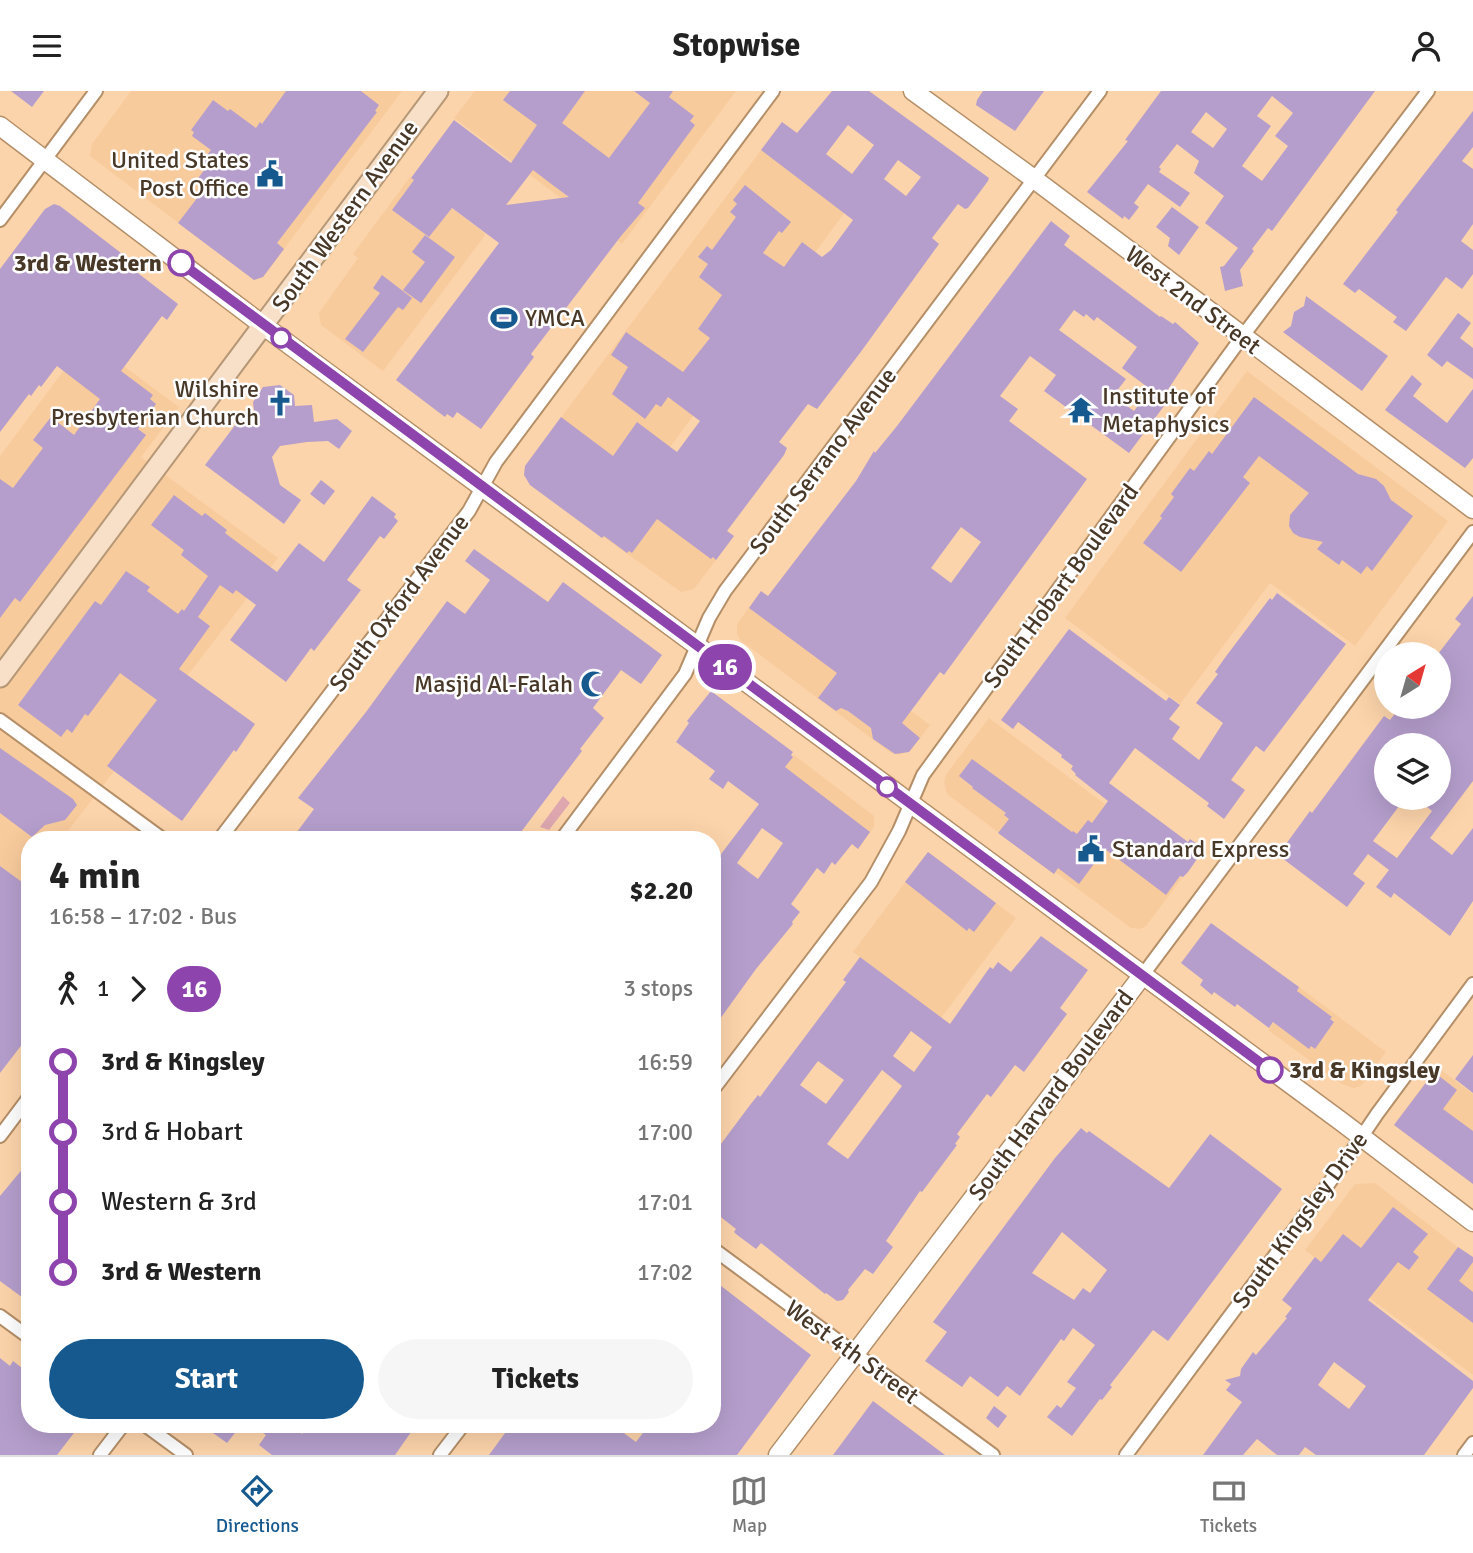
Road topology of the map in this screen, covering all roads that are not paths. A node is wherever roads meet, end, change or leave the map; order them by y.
1 (96, 91) edge
2 (438, 91) edge
3 (773, 91) edge
4 (913, 91) edge
5 (1100, 91) edge
6 (1427, 91) edge
7 (0, 126) edge
8 (45, 160) junction
9 (1034, 179) junction
10 (0, 220) edge
11 (264, 326) junction
12 (1242, 337) junction
13 (482, 487) junction
14 (1473, 509) edge
15 (1473, 532) edge
16 (698, 646) junction
17 (0, 677) edge
18 (0, 720) edge
19 (911, 804) junction
20 (152, 831) edge
21 (226, 831) edge
22 (568, 831) edge
23 (1142, 976) junction
24 (1473, 985) edge
25 (721, 1079) edge
26 (21, 1108) edge
27 (0, 1136) edge
28 (1361, 1138) junction
29 (1473, 1222) edge
30 (721, 1255) edge
31 (0, 1316) edge
32 (21, 1331) edge
33 (855, 1354) junction
34 (117, 1433) edge
35 (156, 1433) edge
36 (457, 1433) edge
37 (1473, 1443) edge
38 (100, 1455) edge
39 (186, 1455) edge
40 (440, 1455) edge
41 (778, 1455) edge
42 (993, 1455) edge
43 (1126, 1455) edge
44 (1464, 1455) edge

1 - 8 street
2 - 11 main road, South Western Avenue
3 - 13 street, South Oxford Avenue
4 - 9 main road, West 2nd Street
5 - 9 street, South Serrano Avenue
6 - 12 street, South Hobart Boulevard
7 - 8 main road
8 - 10 street
8 - 11 main road
9 - 12 main road, West 2nd Street
9 - 16 street, South Serrano Avenue
11 - 13 main road
11 - 17 main road, South Western Avenue
12 - 14 main road, West 2nd Street
12 - 19 street, South Hobart Boulevard
13 - 16 main road
13 - 21 street, South Oxford Avenue
15 - 23 street, South Harvard Boulevard
16 - 19 main road
16 - 22 street, South Serrano Avenue
18 - 20 street
19 - 23 main road
19 - 25 street, South Hobart Boulevard
23 - 28 main road
23 - 33 main road, South Harvard Boulevard
24 - 28 street, South Kingsley Drive
26 - 27 street
28 - 29 main road
28 - 43 street, South Kingsley Drive
30 - 33 street, West 4th Street
31 - 32 street
33 - 41 main road, South Harvard Boulevard
33 - 42 street, West 4th Street
34 - 38 street
35 - 39 street
36 - 40 street
37 - 44 street

